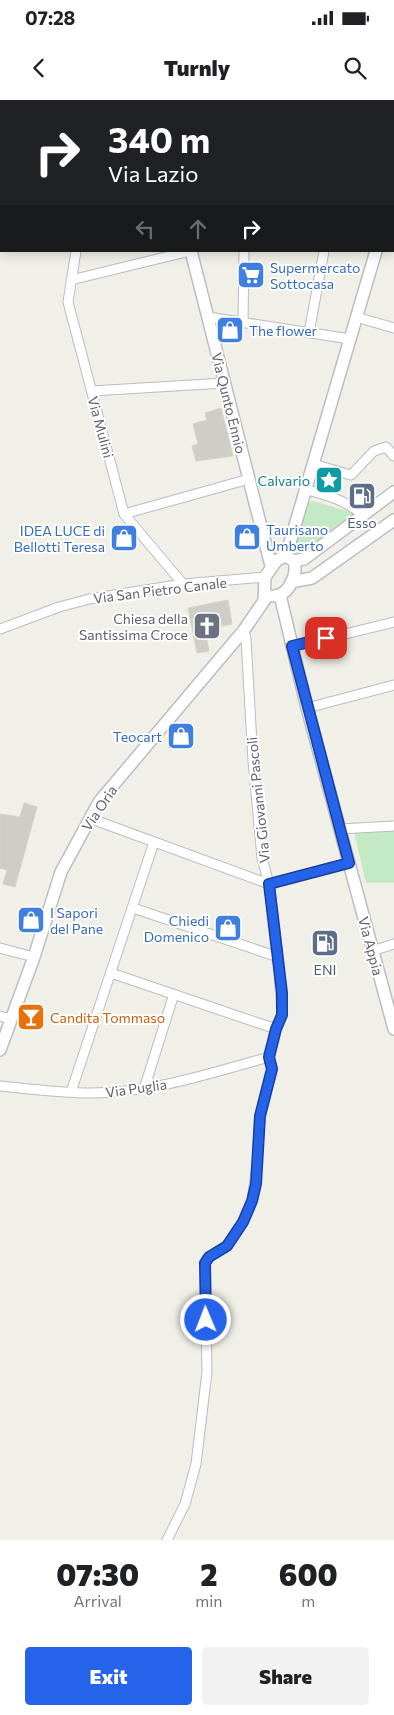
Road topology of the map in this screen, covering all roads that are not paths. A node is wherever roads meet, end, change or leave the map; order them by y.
1 (76, 252) edge
2 (187, 252) edge
3 (191, 252) edge
4 (244, 252) edge
5 (324, 252) edge
6 (376, 252) edge
7 (71, 280) junction
8 (208, 317) junction
9 (356, 317) junction
10 (243, 323) junction
11 (394, 328) edge
12 (309, 333) junction
13 (350, 339) junction
14 (224, 383) junction
15 (92, 391) junction
16 (394, 456) edge
17 (313, 464) junction
18 (249, 480) junction
19 (304, 489) junction
20 (394, 492) edge
21 (124, 514) junction
22 (364, 515) junction
23 (394, 520) edge
24 (290, 558) junction
25 (270, 560) junction
26 (265, 577) junction
27 (291, 582) junction
28 (183, 584) junction
29 (280, 595) junction
30 (266, 597) junction
31 (394, 622) edge
32 (0, 629) edge
33 (244, 630) junction
34 (292, 646) junction
35 (394, 685) edge
36 (307, 708) junction
37 (89, 818) junction
38 (394, 826) edge
39 (340, 829) junction
40 (154, 842) junction
41 (349, 863) junction
42 (269, 884) junction
43 (133, 908) junction
44 (394, 944) edge
45 (0, 948) edge
46 (372, 951) junction
47 (34, 957) junction
48 (278, 957) junction
49 (111, 973) junction
50 (174, 994) junction
51 (5, 1017) edge
52 (276, 1029) junction
53 (394, 1029) edge
54 (0, 1050) edge
55 (269, 1057) junction
56 (0, 1086) edge
57 (144, 1089) junction
58 (71, 1092) junction
59 (166, 1540) edge

1 - 7 street, Via Mulini
2 - 7 street
3 - 8 main road, Via Qunto Ennio
4 - 10 street
5 - 12 street
6 - 9 main road
7 - 15 street, Via Mulini
8 - 10 street
8 - 14 main road, Via Qunto Ennio
9 - 11 street
9 - 13 main road
10 - 12 street
12 - 13 street
13 - 17 main road
14 - 15 street
14 - 18 main road, Via Qunto Ennio
15 - 21 street, Via Mulini
16 - 17 street
17 - 19 main road
18 - 21 street
18 - 25 main road, Via Qunto Ennio
19 - 22 street
19 - 24 main road
20 - 22 main road
21 - 28 street, Via Mulini
22 - 24 main road
23 - 27 main road
24 - 25 main road
24 - 27 main road
25 - 26 main road
26 - 28 street, Via San Pietro Canale
26 - 30 main road
27 - 29 main road
28 - 32 street, Via San Pietro Canale
29 - 30 main road
29 - 34 main road, Via Appia
30 - 33 main road, Via Oria
31 - 34 street
33 - 37 main road, Via Oria
33 - 42 street, Via Giovanni Pascoli
34 - 36 main road, Via Appia
35 - 36 street
36 - 39 main road, Via Appia
37 - 40 street
37 - 47 main road, Via Oria
38 - 39 street
39 - 41 main road, Via Appia
40 - 42 street
40 - 43 street
41 - 42 street
41 - 46 main road, Via Appia
42 - 48 street, Via Giovanni Pascoli
43 - 48 street
43 - 49 street
44 - 46 street
45 - 47 street
46 - 53 main road, Via Appia
47 - 51 main road, Via Oria
48 - 52 street, Via Giovanni Pascoli
49 - 50 street
49 - 58 street
50 - 52 street
50 - 57 street
51 - 54 main road, Via Oria
52 - 55 street, Via Giovanni Pascoli
55 - 57 street, Via Puglia
55 - 59 street, Via Giovanni Pascoli
56 - 58 street, Via Puglia
57 - 58 street, Via Puglia

